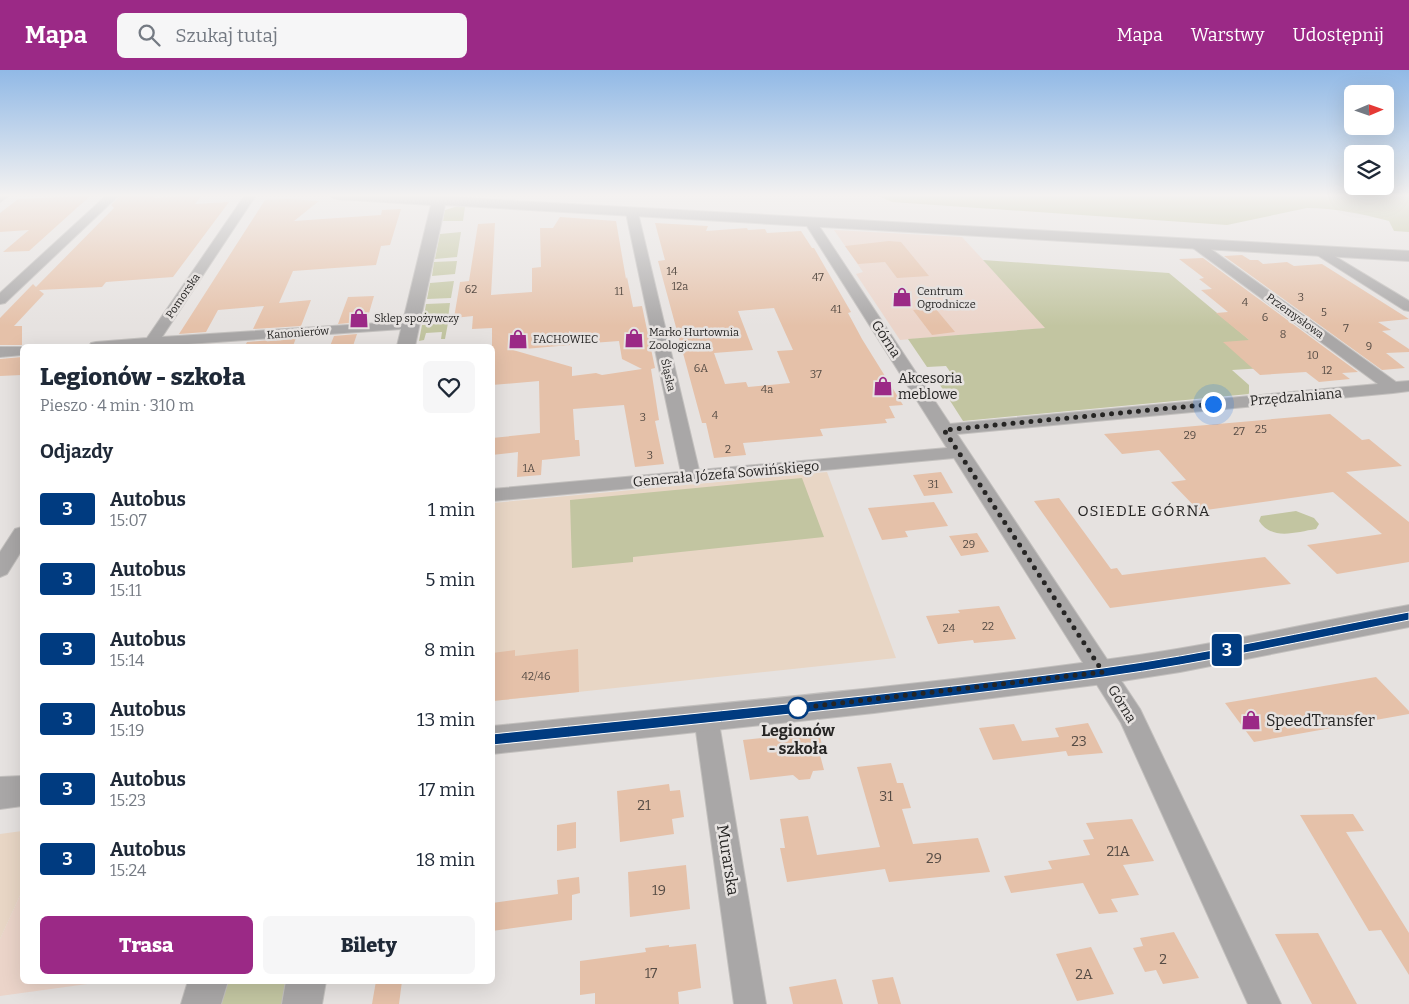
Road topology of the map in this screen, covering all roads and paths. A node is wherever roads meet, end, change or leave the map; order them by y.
1 (66, 239) edge
2 (222, 239) edge
3 (430, 239) edge
4 (638, 239) edge
5 (821, 239) edge
6 (1084, 239) edge
7 (1197, 245) junction
8 (1321, 252) junction
9 (1409, 256) edge
10 (2, 297) edge
11 (1409, 307) edge
12 (411, 325) junction
13 (151, 344) edge
14 (163, 344) edge
15 (406, 344) edge
16 (20, 351) edge
17 (0, 352) edge
18 (1401, 387) edge
19 (944, 430) junction
20 (959, 452) junction
21 (692, 478) junction
22 (495, 495) edge
23 (20, 537) edge
24 (0, 569) edge
25 (1409, 616) edge
26 (1103, 672) junction
27 (706, 717) junction
28 (495, 740) edge
29 (20, 791) edge
30 (0, 793) edge
31 (207, 984) edge
32 (305, 984) edge
33 (201, 1004) edge
34 (302, 1004) edge
35 (750, 1004) edge
36 (1265, 1004) edge

1 - 10 street
2 - 13 street, Pomorska
3 - 12 street
4 - 21 street, Śląska
5 - 19 street, Górna
6 - 7 street
7 - 8 street
7 - 18 street, Przemysłowa
8 - 9 street
8 - 11 street
12 - 14 street, Kanonierów
12 - 15 street
16 - 17 street
18 - 19 street, Przędzalniana
19 - 20 street, Górna
20 - 21 street, Generała Józefa Sowińskiego
20 - 26 street, Górna
21 - 22 street, Generała Józefa Sowińskiego
23 - 24 street
25 - 26 street
26 - 27 street
26 - 36 street, Górna
27 - 28 street
27 - 35 street, Murarska
29 - 30 street
31 - 33 street
32 - 34 street

